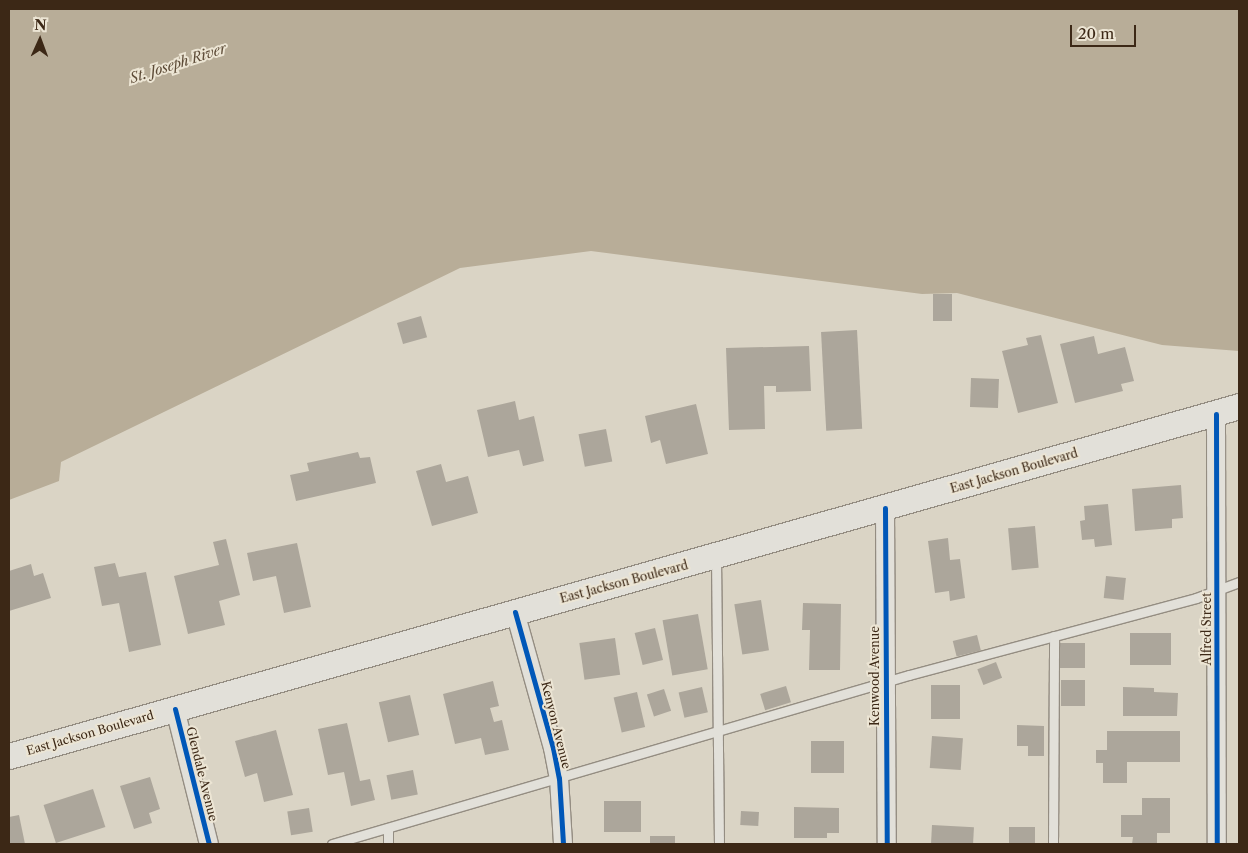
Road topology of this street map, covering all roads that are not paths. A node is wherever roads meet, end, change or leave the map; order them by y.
1 (1228, 410) edge
2 (885, 508) junction
3 (716, 557) junction
4 (1239, 582) edge
5 (1218, 589) junction
6 (515, 612) junction
7 (1054, 636) junction
8 (885, 683) junction
9 (175, 709) junction
10 (718, 732) junction
11 (9, 756) edge
12 (559, 778) junction
13 (388, 828) junction
14 (209, 844) edge
15 (332, 844) edge
16 (388, 844) edge
17 (563, 844) edge
18 (719, 844) edge
19 (887, 844) edge
20 (1053, 844) edge
21 (1217, 844) edge

1 - 2 main road, East Jackson Boulevard
1 - 5 street, Alfred Street
2 - 3 main road, East Jackson Boulevard
2 - 8 street, Kenwood Avenue
3 - 6 main road, East Jackson Boulevard
3 - 10 lane
4 - 5 lane
5 - 7 lane
5 - 21 street, Alfred Street
6 - 9 main road, East Jackson Boulevard
6 - 12 street, Kenyon Avenue
7 - 8 lane
7 - 20 lane
8 - 10 lane
8 - 19 street, Kenwood Avenue
9 - 11 main road, East Jackson Boulevard
9 - 14 street, Glendale Avenue
10 - 12 lane
10 - 18 lane
12 - 13 lane
12 - 17 street, Kenyon Avenue
13 - 15 lane
13 - 16 lane

